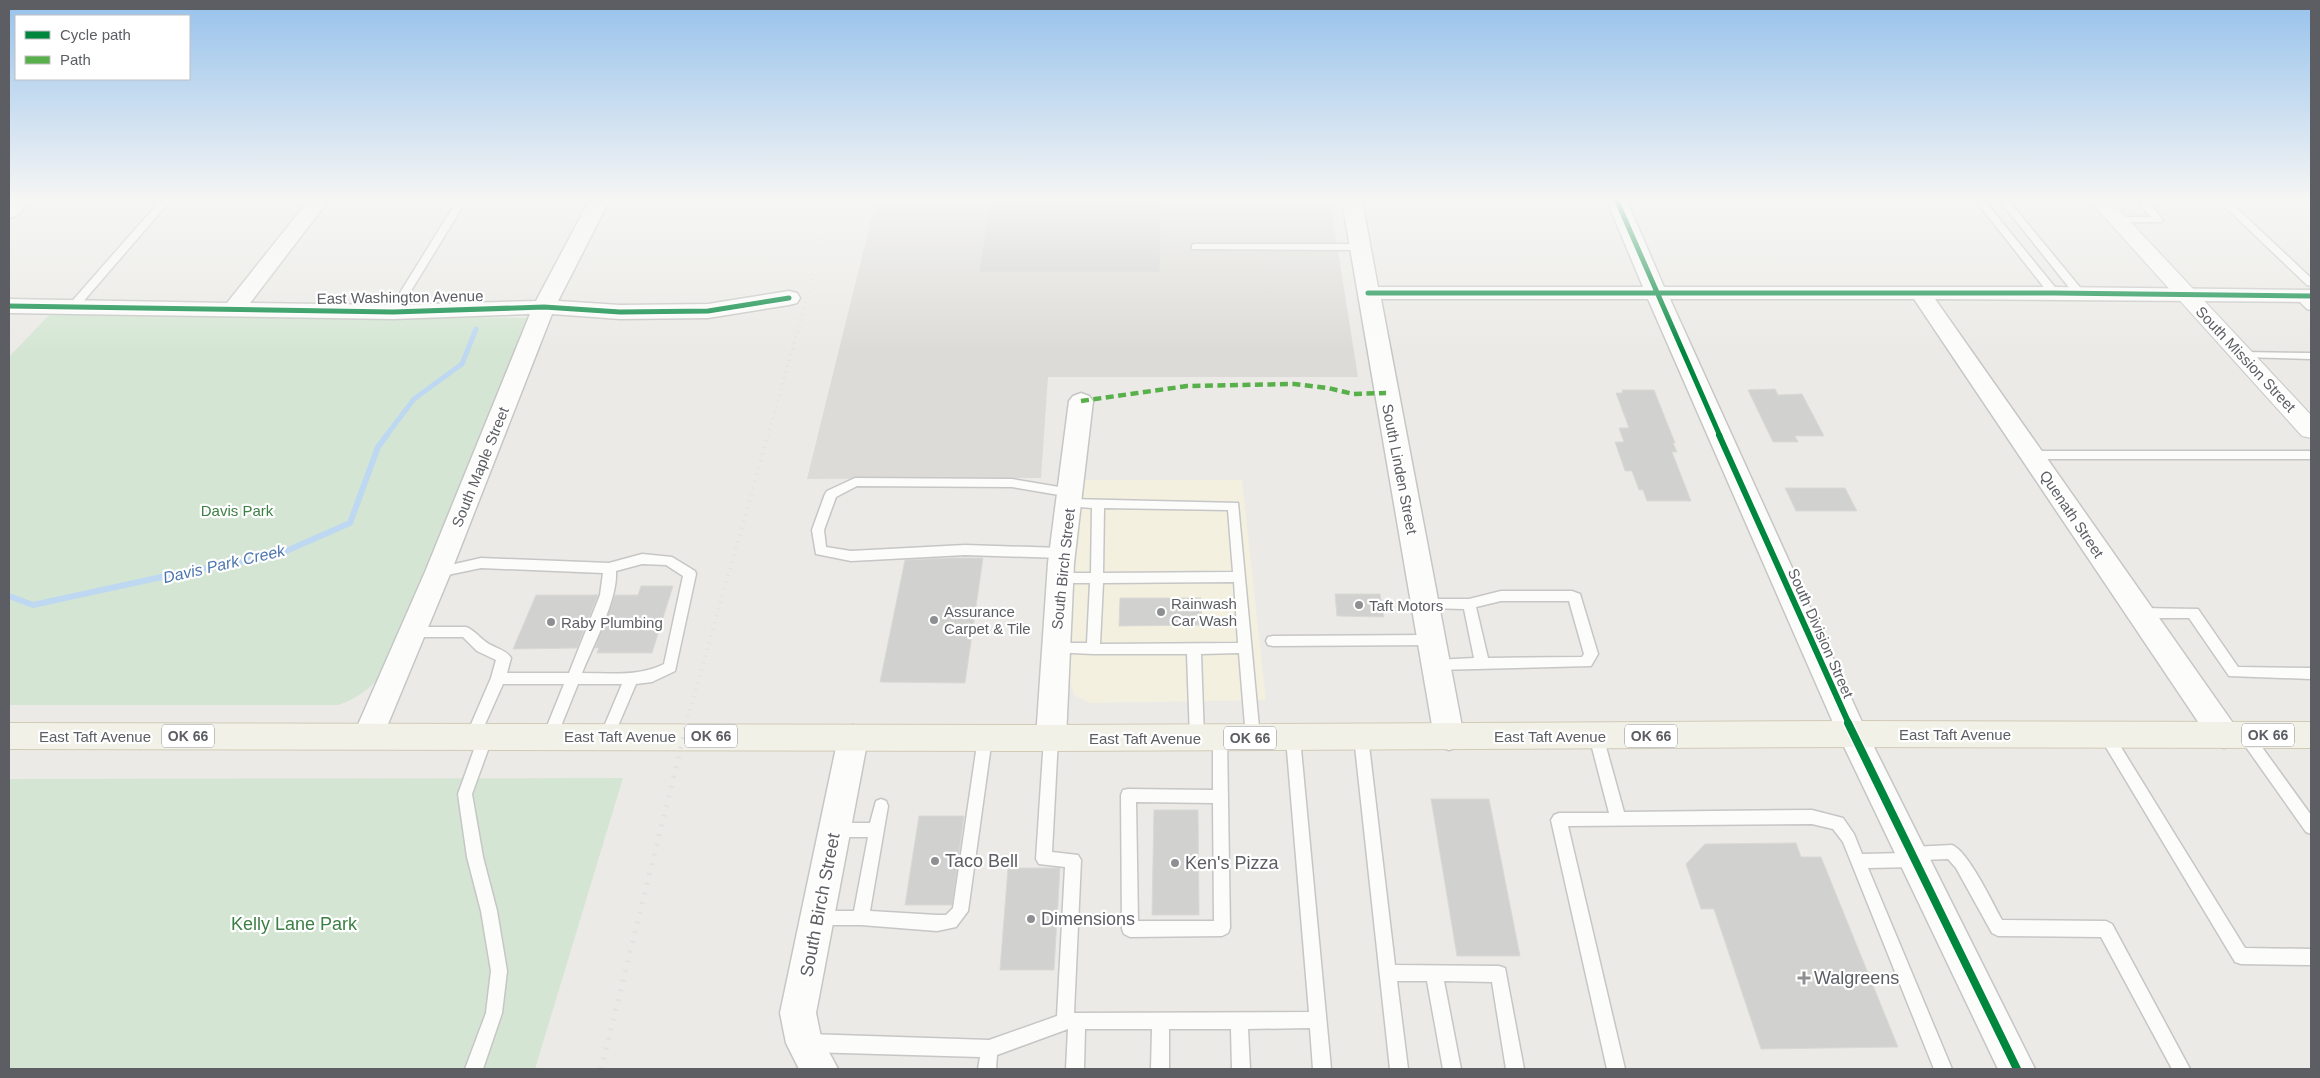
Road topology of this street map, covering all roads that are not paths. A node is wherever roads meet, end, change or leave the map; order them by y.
1 (120, 251) edge
2 (278, 251) edge
3 (430, 251) edge
4 (573, 251) edge
5 (1361, 251) edge
6 (1639, 251) edge
7 (2021, 251) edge
8 (2046, 251) edge
9 (2146, 251) edge
10 (2269, 251) edge
11 (1368, 293) junction
12 (1656, 293) junction
13 (1920, 293) junction
14 (2054, 293) junction
15 (2080, 293) junction
16 (2185, 294) junction
17 (2308, 296) edge
18 (790, 298) dead end
19 (9, 306) edge
20 (544, 307) junction
21 (71, 308) junction
22 (233, 310) junction
23 (393, 312) junction
24 (2242, 356) junction
25 (2311, 356) edge
26 (1081, 401) dead end
27 (2310, 428) edge
28 (2032, 455) junction
29 (2311, 455) edge
30 (1070, 498) junction
31 (1098, 504) junction
32 (1061, 565) junction
33 (609, 568) junction
34 (438, 572) junction
35 (1240, 577) junction
36 (1098, 578) junction
37 (1425, 603) junction
38 (1469, 604) junction
39 (2140, 613) junction
40 (412, 632) junction
41 (1432, 640) junction
42 (1274, 641) dead end
43 (1056, 648) junction
44 (1194, 648) junction
45 (1246, 648) junction
46 (1093, 649) junction
47 (1482, 663) junction
48 (1436, 664) junction
49 (2311, 674) edge
50 (498, 678) junction
51 (574, 678) junction
52 (631, 679) junction
53 (1853, 734) junction
54 (2106, 735) junction
55 (2235, 735) junction
56 (2311, 735) edge
57 (9, 736) edge
58 (368, 736) junction
59 (479, 736) junction
60 (550, 736) junction
61 (607, 736) junction
62 (1596, 736) junction
63 (1361, 737) junction
64 (1449, 737) junction
65 (853, 738) junction
66 (985, 738) junction
67 (1051, 738) junction
68 (1209, 738) junction
69 (1253, 738) junction
70 (1292, 738) junction
71 (1221, 796) junction
72 (881, 806) dead end
73 (1618, 819) junction
74 (2311, 827) edge
75 (834, 830) junction
76 (877, 830) junction
77 (1913, 857) junction
78 (1857, 861) junction
79 (817, 918) junction
80 (861, 918) junction
81 (2311, 957) edge
82 (1388, 973) junction
83 (1434, 973) junction
84 (1161, 1020) junction
85 (1239, 1020) junction
86 (1318, 1020) junction
87 (1071, 1021) junction
88 (989, 1049) junction
89 (812, 1056) edge
90 (474, 1069) edge
91 (987, 1069) edge
92 (1075, 1069) edge
93 (1160, 1069) edge
94 (1240, 1069) edge
95 (1322, 1069) edge
96 (1399, 1069) edge
97 (1452, 1069) edge
98 (1515, 1069) edge
99 (1616, 1069) edge
100 (1943, 1069) edge
101 (2017, 1069) edge
102 (2181, 1069) edge

1 - 21 lane
2 - 22 street
3 - 23 lane
4 - 20 street, South Maple Street
5 - 11 street, South Linden Street
6 - 12 street, South Division Street
7 - 14 lane
8 - 15 lane
9 - 16 main road, South Mission Street
10 - 17 lane
11 - 12 street
11 - 37 street, South Linden Street
12 - 13 street
12 - 53 street, South Division Street
13 - 14 street
13 - 28 street, Quenath Street
14 - 15 street
15 - 16 street
16 - 17 street
16 - 24 main road, South Mission Street
18 - 20 street, East Washington Avenue
19 - 21 street, East Washington Avenue
20 - 23 street, East Washington Avenue
20 - 34 street, South Maple Street
21 - 22 street, East Washington Avenue
22 - 23 street, East Washington Avenue
24 - 25 lane
24 - 27 main road, South Mission Street
26 - 30 street, South Birch Street
28 - 29 lane
28 - 39 street, Quenath Street
30 - 31 lane
30 - 32 street, South Birch Street
30 - 32 lane
31 - 35 lane
31 - 36 lane
32 - 36 lane
32 - 43 street, South Birch Street
33 - 34 lane
33 - 51 lane
33 - 52 lane
34 - 40 street, South Maple Street
35 - 36 lane
35 - 45 lane
36 - 46 lane
37 - 38 lane
37 - 41 street, South Linden Street
38 - 47 lane
38 - 47 lane
39 - 49 lane
39 - 55 street, Quenath Street
40 - 50 lane
40 - 58 street, South Maple Street
41 - 42 lane
41 - 48 street, South Linden Street
43 - 46 lane
43 - 67 street, South Birch Street
44 - 45 lane
44 - 46 lane
44 - 68 lane
45 - 69 lane
47 - 48 lane
48 - 64 street, South Linden Street
50 - 51 lane
50 - 59 lane
51 - 52 lane
51 - 60 lane
52 - 61 lane
53 - 54 main road, East Taft Avenue / OK 66
53 - 62 main road, East Taft Avenue / OK 66
53 - 77 street, South Division Street
54 - 55 main road, East Taft Avenue / OK 66
54 - 81 lane
55 - 56 main road, East Taft Avenue / OK 66
55 - 74 lane
57 - 58 main road, East Taft Avenue / OK 66
58 - 59 main road, East Taft Avenue / OK 66
59 - 60 main road, East Taft Avenue / OK 66
59 - 90 lane
60 - 61 main road, East Taft Avenue / OK 66
61 - 65 main road, East Taft Avenue / OK 66
62 - 64 main road, East Taft Avenue / OK 66
62 - 73 lane
63 - 64 main road, East Taft Avenue / OK 66
63 - 70 main road, East Taft Avenue / OK 66
63 - 82 lane
65 - 66 main road, East Taft Avenue / OK 66
65 - 75 street, South Birch Street
66 - 67 main road, East Taft Avenue / OK 66
66 - 80 lane
67 - 68 main road, East Taft Avenue / OK 66
67 - 87 lane
68 - 69 main road, East Taft Avenue / OK 66
68 - 71 lane
69 - 70 main road, East Taft Avenue / OK 66
70 - 86 lane
71 - 71 lane
72 - 76 lane
73 - 78 lane
73 - 99 lane
75 - 76 lane
75 - 79 street, South Birch Street
76 - 80 lane
77 - 78 lane
77 - 101 street, South Division Street
77 - 102 lane
78 - 100 lane
79 - 80 lane
79 - 89 street, South Birch Street
82 - 83 lane
82 - 96 lane
83 - 97 lane
83 - 98 lane
84 - 85 lane
84 - 87 lane
84 - 93 lane
85 - 86 lane
85 - 94 lane
86 - 95 lane
87 - 88 lane
87 - 92 lane
88 - 89 lane
88 - 91 lane

